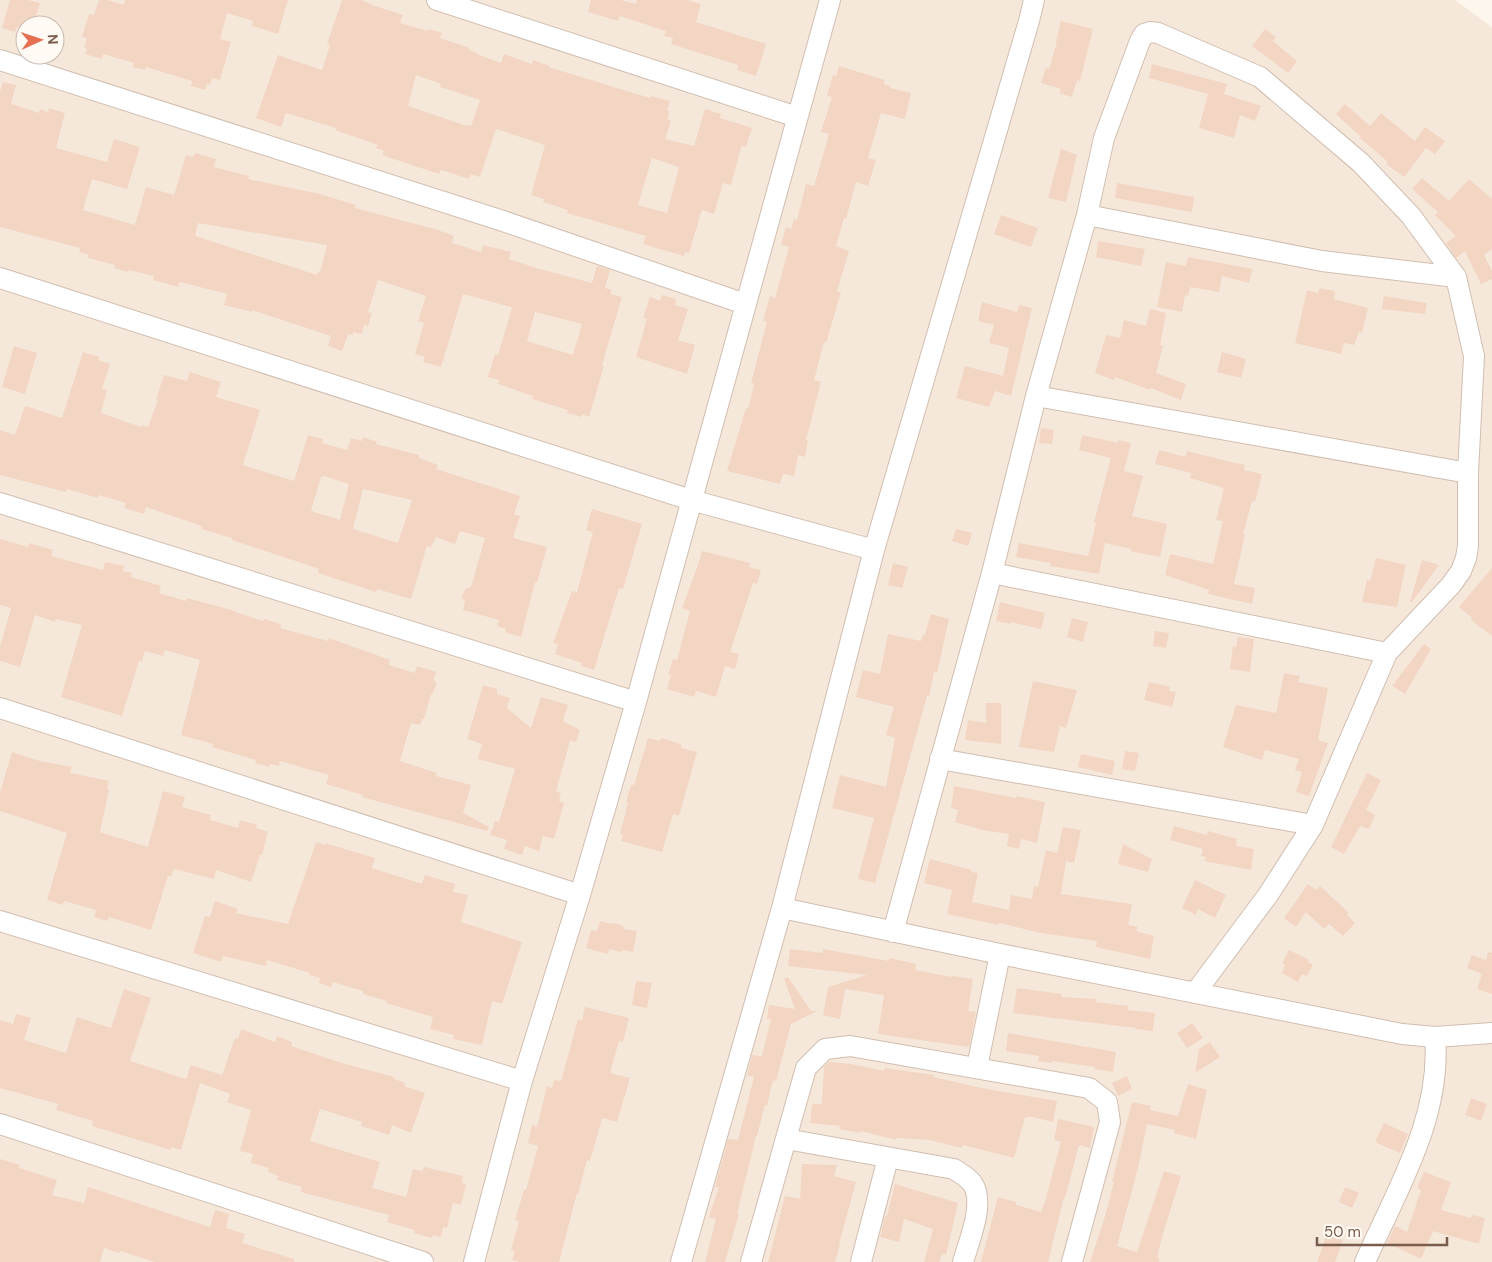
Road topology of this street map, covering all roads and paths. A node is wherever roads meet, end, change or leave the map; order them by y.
1 (437, 0) edge
2 (830, 0) edge
3 (1034, 0) edge
4 (0, 60) edge
5 (797, 117) junction
6 (1087, 215) junction
7 (1456, 277) junction
8 (0, 278) edge
9 (745, 304) junction
10 (1036, 396) junction
11 (1468, 473) junction
12 (691, 500) junction
13 (0, 503) edge
14 (874, 550) junction
15 (992, 573) junction
16 (1387, 653) junction
17 (636, 702) junction
18 (0, 708) edge
19 (940, 759) junction
20 (1313, 825) junction
21 (580, 895) junction
22 (782, 908) junction
23 (0, 921) edge
24 (893, 932) junction
25 (1000, 954) junction
26 (1195, 993) junction
27 (1492, 1034) edge
28 (1435, 1037) junction
29 (977, 1067) junction
30 (522, 1081) junction
31 (0, 1124) edge
32 (786, 1139) junction
33 (888, 1158) junction
34 (423, 1262) edge
35 (474, 1262) edge
36 (681, 1262) edge
37 (751, 1262) edge
38 (861, 1262) edge
39 (963, 1262) edge
40 (1072, 1262) edge
41 (1365, 1262) edge

1 - 5 street
2 - 5 street
3 - 14 street
4 - 9 street
5 - 9 street
6 - 7 street
6 - 7 street
6 - 10 street
7 - 11 street
8 - 12 street
9 - 12 street
10 - 11 street
10 - 15 street
11 - 16 street
12 - 14 street
12 - 17 street
13 - 17 street
14 - 22 street
15 - 16 street
15 - 19 street
16 - 20 street
17 - 21 street
18 - 21 street
19 - 20 street
19 - 24 street
20 - 26 street
21 - 30 street
22 - 24 street
22 - 36 street
23 - 30 street
24 - 25 street
25 - 26 street
25 - 29 street
26 - 28 street
27 - 28 street
28 - 41 street
29 - 32 street
29 - 40 street
30 - 35 street
31 - 34 street
32 - 33 street
32 - 37 street
33 - 38 street
33 - 39 street

